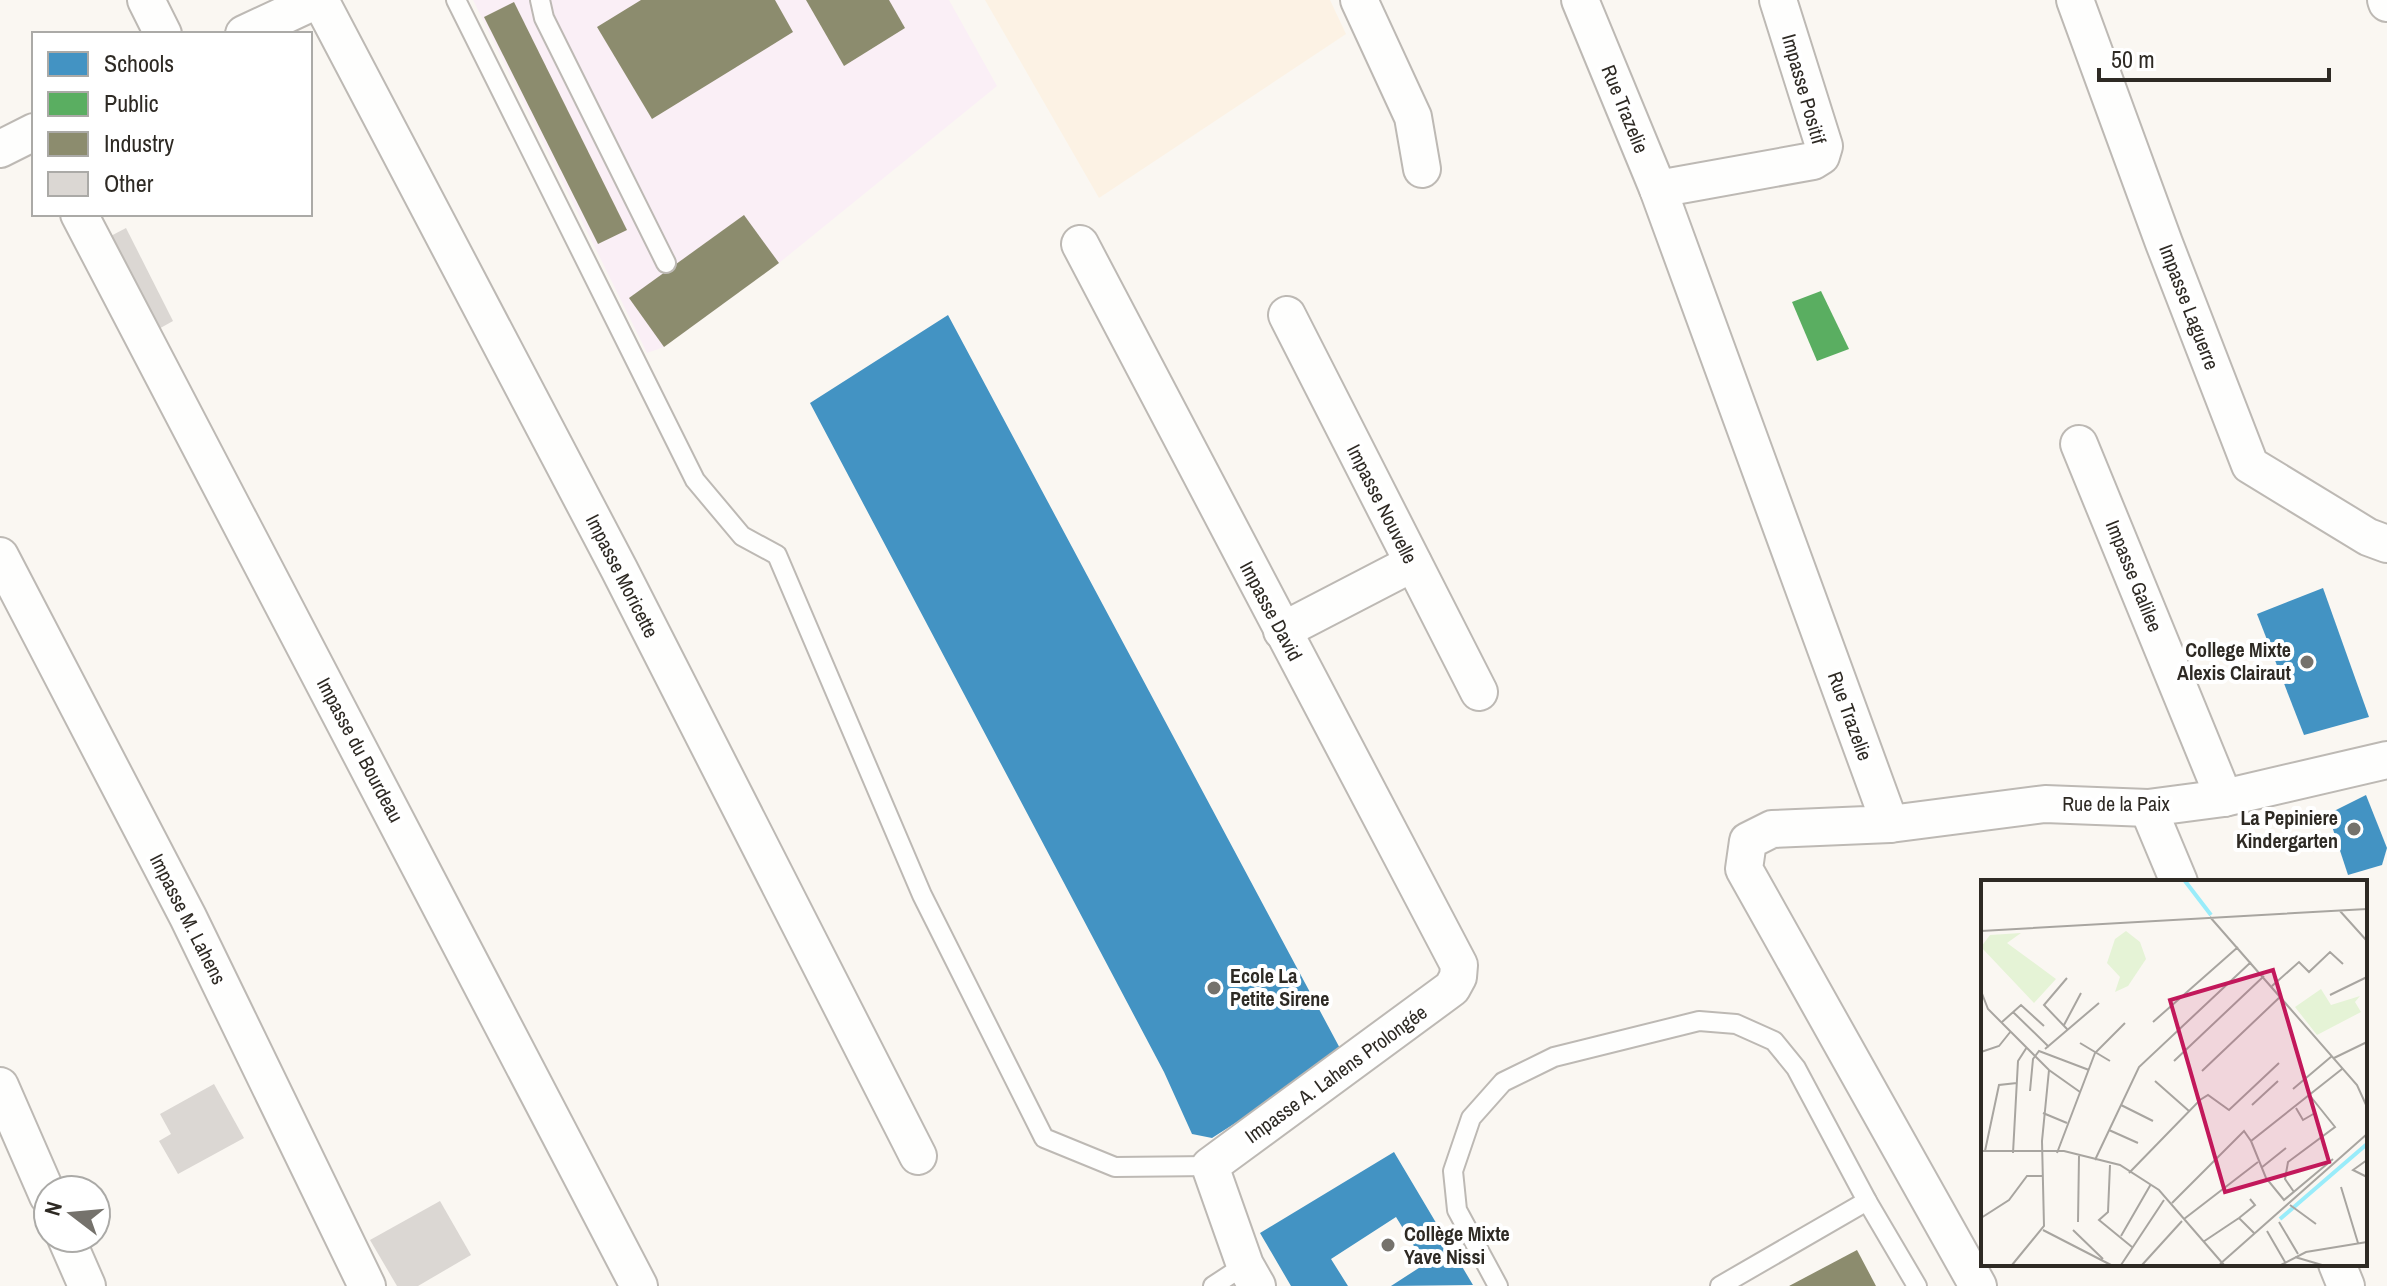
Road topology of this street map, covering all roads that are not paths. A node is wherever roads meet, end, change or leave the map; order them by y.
1 (146, 0) edge
2 (318, 0) edge
3 (456, 0) edge
4 (540, 0) edge
5 (1359, 0) edge
6 (1580, 0) edge
7 (1778, 0) edge
8 (2075, 0) edge
9 (162, 32) edge
10 (248, 32) edge
11 (32, 133) edge
12 (0, 149) edge
13 (1422, 169) dead end
14 (1658, 189) junction
15 (80, 216) edge
16 (1080, 244) dead end
17 (666, 263) dead end
18 (1287, 315) dead end
19 (2079, 444) dead end
20 (2387, 544) edge
21 (0, 556) edge
22 (1413, 563) junction
23 (1282, 631) junction
24 (1479, 692) dead end
25 (2387, 760) edge
26 (2224, 798) junction
27 (2148, 808) junction
28 (1890, 824) junction
29 (2178, 880) edge
30 (1458, 977) joint
31 (0, 1086) edge
32 (918, 1156) dead end
33 (1210, 1166) junction
34 (38, 1174) edge
35 (1867, 1201) junction
36 (73, 1254) edge
37 (2338, 1266) edge
38 (1251, 1276) edge
39 (87, 1286) edge
40 (367, 1286) edge
41 (639, 1286) edge
42 (1213, 1286) edge
43 (1498, 1286) edge
44 (1720, 1286) edge
45 (1917, 1286) edge
46 (1978, 1286) edge
47 (2346, 1286) edge

1 - 9 street
2 - 10 street
2 - 32 street, Impasse Moricette
3 - 33 lane
4 - 17 lane
5 - 13 street
6 - 14 street, Rue Trazelie
7 - 14 street, Impasse Positif
8 - 20 street, Impasse Laguerre
11 - 12 street
14 - 28 street, Rue Trazelie
15 - 41 street, Impasse du Bourdeau
16 - 23 street, Impasse David
18 - 22 street, Impasse Nouvelle
19 - 26 street, Impasse Galilee
21 - 40 street, Impasse M. Lahens
22 - 23 street
22 - 24 street, Impasse Nouvelle
23 - 30 street, Impasse David
25 - 26 street, Rue de la Paix
26 - 27 street, Rue de la Paix
27 - 28 street, Rue de la Paix
27 - 29 street
28 - 46 street
30 - 33 street, Impasse A. Lahens Prolongée
31 - 34 street
33 - 38 street
35 - 43 lane
35 - 44 lane
35 - 45 lane
36 - 39 street
37 - 47 street
38 - 42 lane

